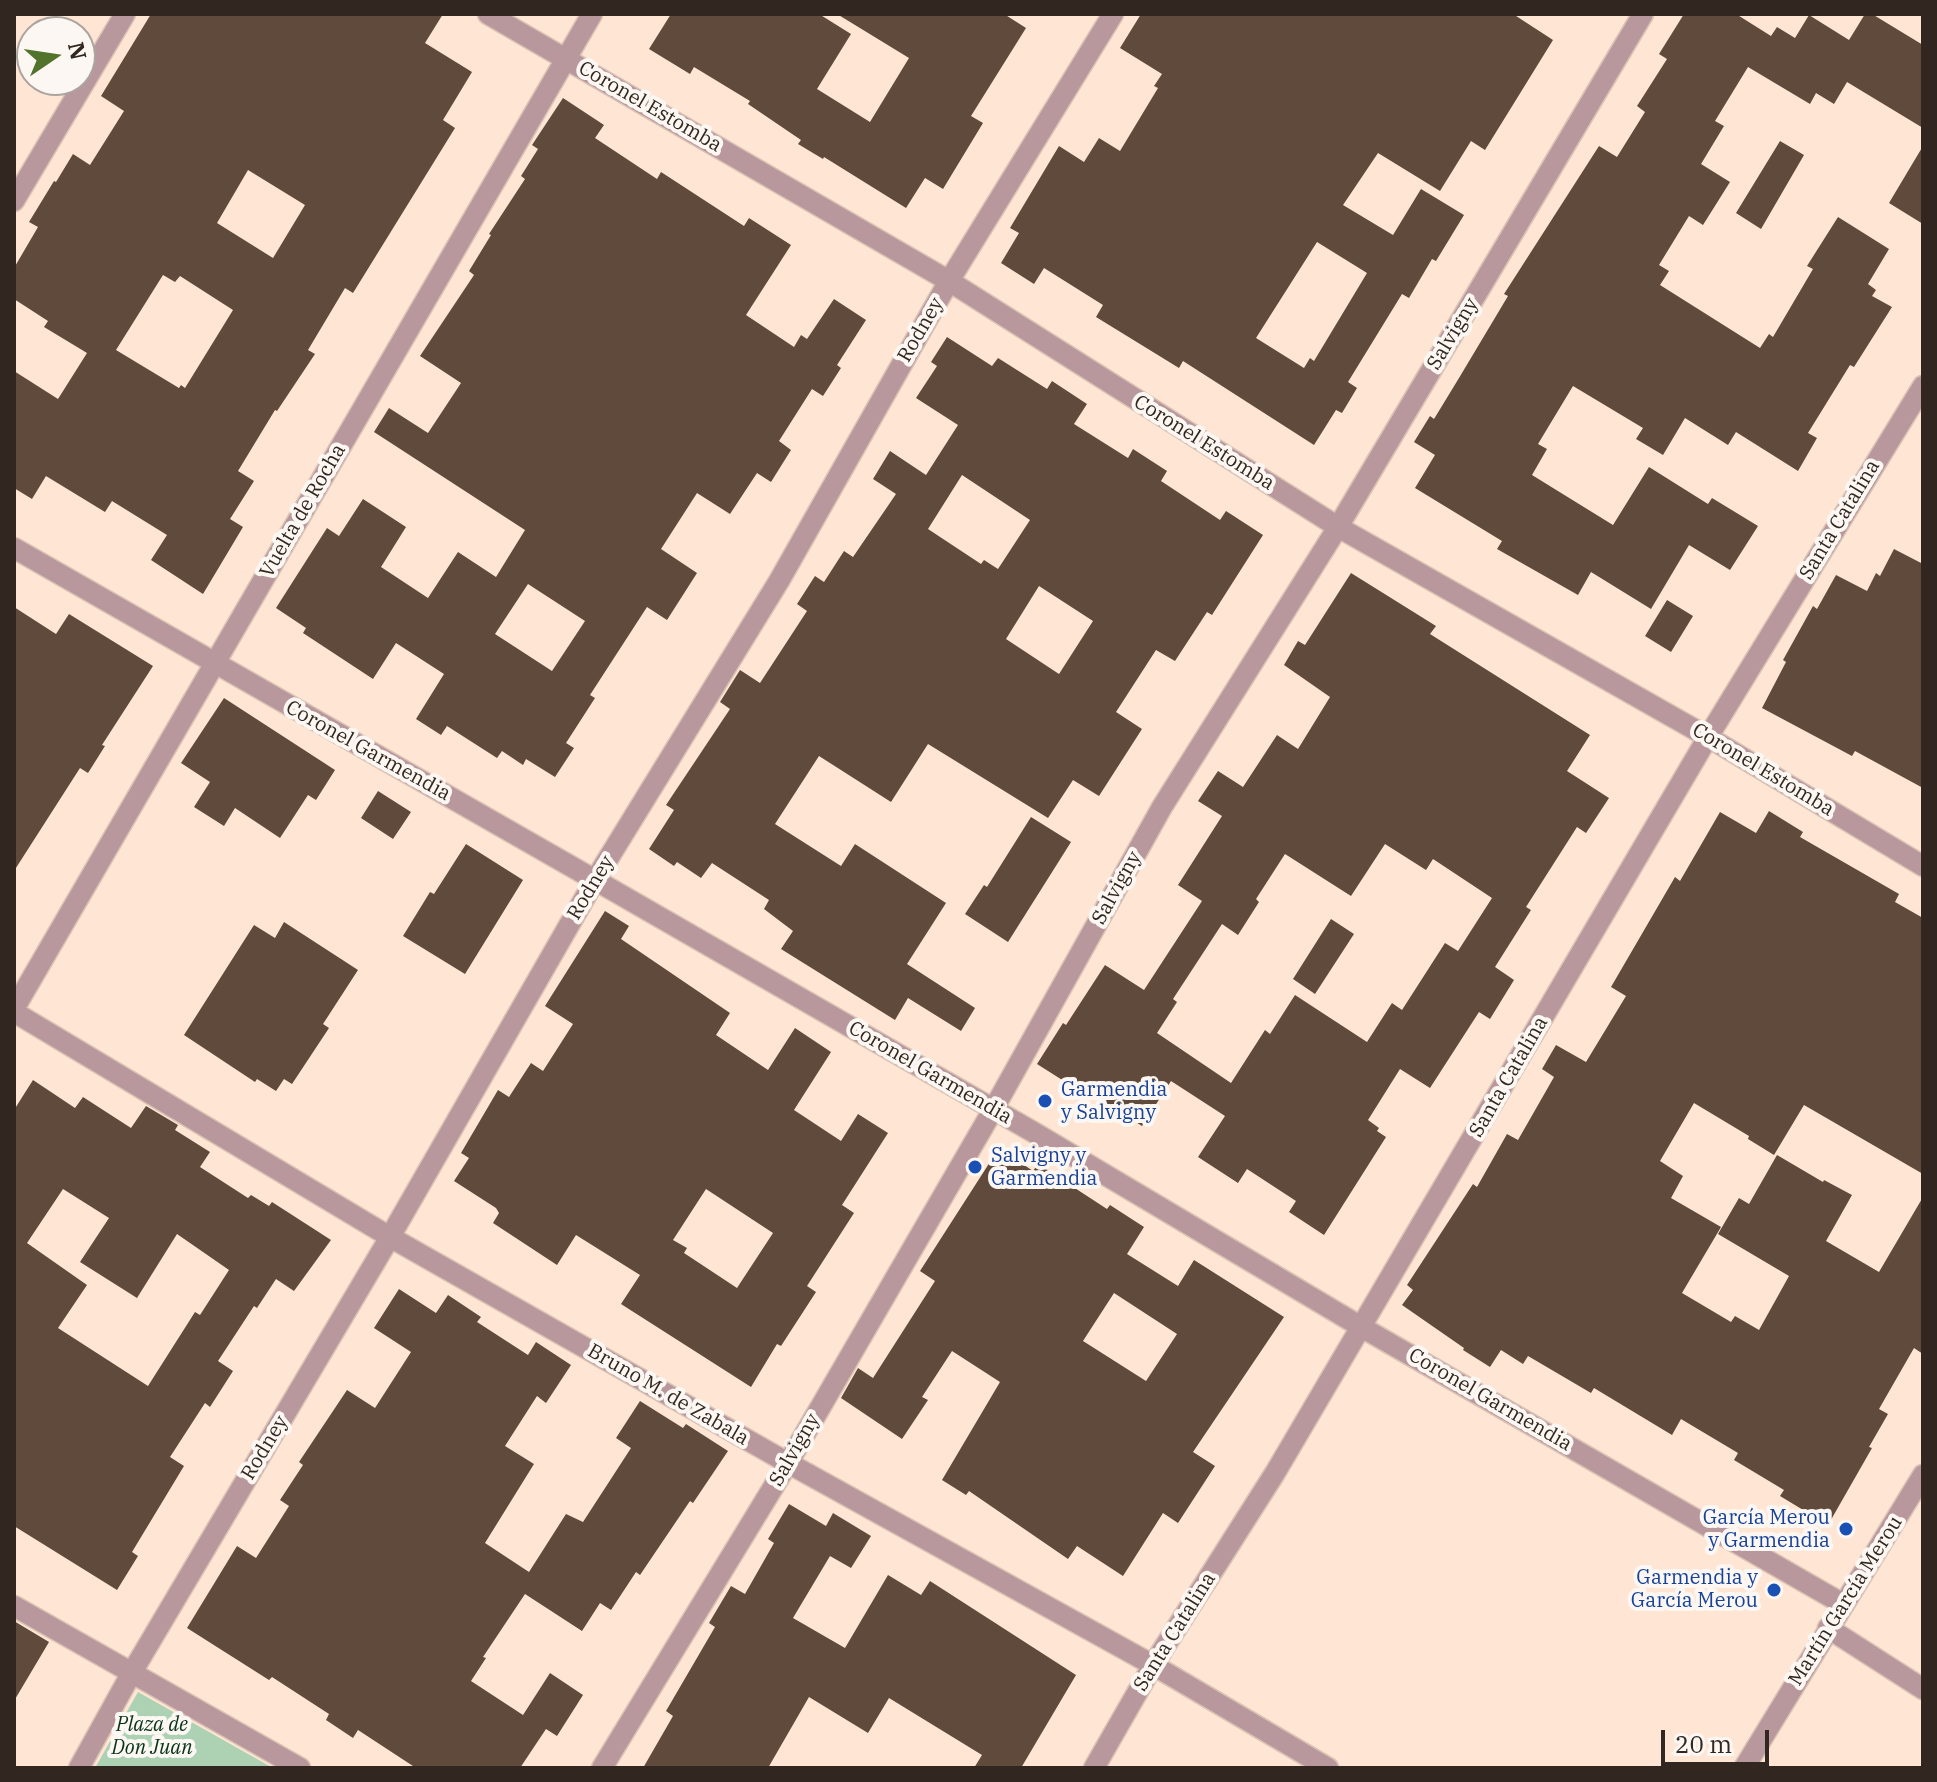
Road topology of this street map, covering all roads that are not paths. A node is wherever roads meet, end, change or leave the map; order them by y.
1 (125, 14) edge
2 (488, 14) edge
3 (592, 14) edge
4 (1113, 14) edge
5 (1643, 14) edge
6 (566, 59) junction
7 (14, 201) edge
8 (949, 281) junction
9 (1923, 386) edge
10 (1338, 527) junction
11 (14, 548) edge
12 (214, 664) junction
13 (1708, 737) junction
14 (1923, 866) edge
15 (595, 880) junction
16 (14, 1010) edge
17 (993, 1110) junction
18 (390, 1237) junction
19 (1363, 1328) junction
20 (788, 1463) junction
21 (1923, 1475) edge
22 (1843, 1604) junction
23 (14, 1606) edge
24 (1828, 1628) junction
25 (1153, 1665) junction
26 (131, 1674) junction
27 (1923, 1689) edge
28 (79, 1768) edge
29 (300, 1768) edge
30 (602, 1768) edge
31 (1094, 1768) edge
32 (1328, 1768) edge
33 (1744, 1768) edge

1 - 7 street
2 - 6 street, Coronel Estomba
3 - 6 street, Vuelta de Rocha
4 - 8 street, Rodney
5 - 10 street, Salvigny
6 - 8 street, Coronel Estomba
6 - 12 street, Vuelta de Rocha
8 - 10 street, Coronel Estomba
8 - 15 street, Rodney
9 - 13 street, Santa Catalina
10 - 13 street, Coronel Estomba
10 - 17 street, Salvigny
11 - 12 street, Coronel Garmendia
12 - 15 street, Coronel Garmendia
12 - 16 street, Vuelta de Rocha
13 - 14 street, Coronel Estomba
13 - 19 street, Santa Catalina
15 - 17 street, Coronel Garmendia
15 - 18 street, Rodney
16 - 18 street, Bruno M. de Zabala
17 - 19 street, Coronel Garmendia
17 - 20 street, Salvigny
18 - 20 street, Bruno M. de Zabala
18 - 26 street, Rodney
19 - 22 street, Coronel Garmendia
19 - 25 street, Santa Catalina
20 - 25 street, Bruno M. de Zabala
20 - 30 street, Salvigny
21 - 22 street, Martín García Merou
22 - 24 street, Martín García Merou
23 - 26 street
24 - 27 street
24 - 33 street, Martín García Merou
25 - 31 street, Santa Catalina
25 - 32 street, Bruno M. de Zabala
26 - 28 street, Rodney
26 - 29 street

